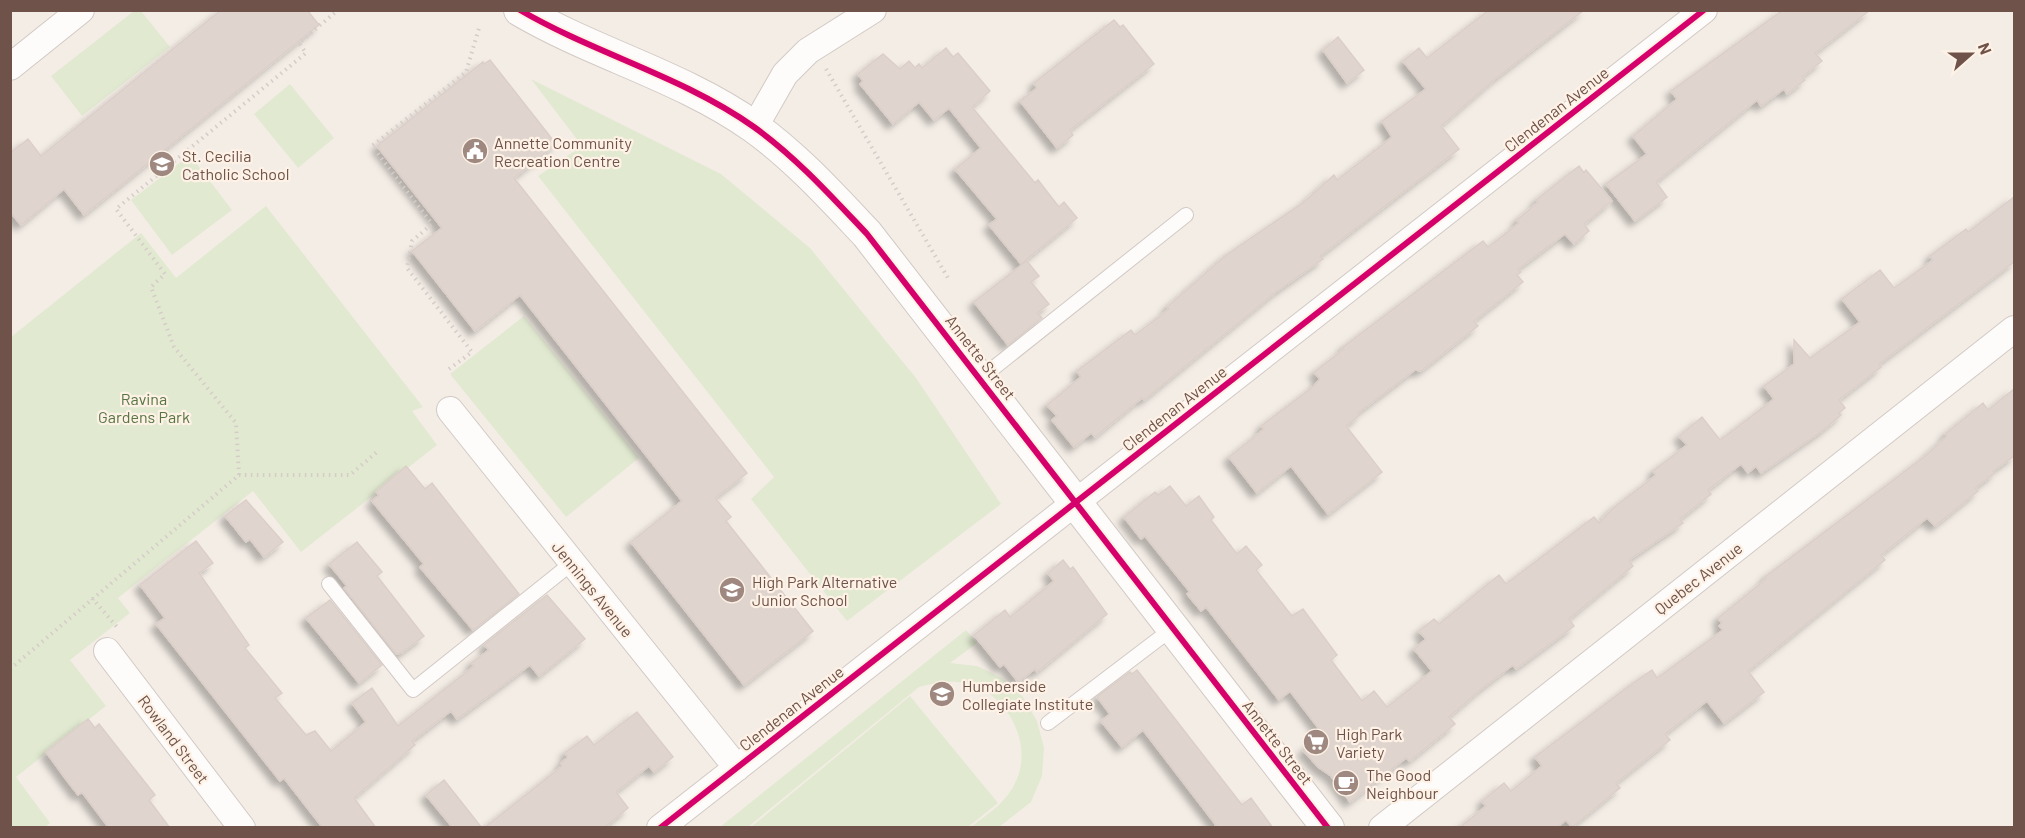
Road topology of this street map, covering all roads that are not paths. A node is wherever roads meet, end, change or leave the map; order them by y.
1 (81, 10) edge
2 (520, 10) edge
3 (873, 10) edge
4 (1704, 10) edge
5 (10, 67) edge
6 (754, 128) junction
7 (1186, 215) dead end
8 (2014, 329) edge
9 (981, 378) junction
10 (450, 410) dead end
11 (1076, 501) junction
12 (572, 563) junction
13 (329, 584) dead end
14 (1173, 628) junction
15 (112, 640) road end
16 (1048, 723) dead end
17 (737, 768) junction
18 (242, 828) edge
19 (660, 828) edge
20 (1328, 828) edge
21 (1382, 828) edge

1 - 5 street
2 - 6 street, Annette Street
3 - 6 street
4 - 11 street, Clendenan Avenue
6 - 9 street, Annette Street
7 - 9 lane
8 - 21 street, Quebec Avenue
9 - 11 street, Annette Street
10 - 12 street, Jennings Avenue
11 - 14 street, Annette Street
11 - 17 street, Clendenan Avenue
12 - 13 lane
12 - 17 street, Jennings Avenue
14 - 16 lane
14 - 20 street, Annette Street
15 - 18 street, Rowland Street
17 - 19 street, Clendenan Avenue

